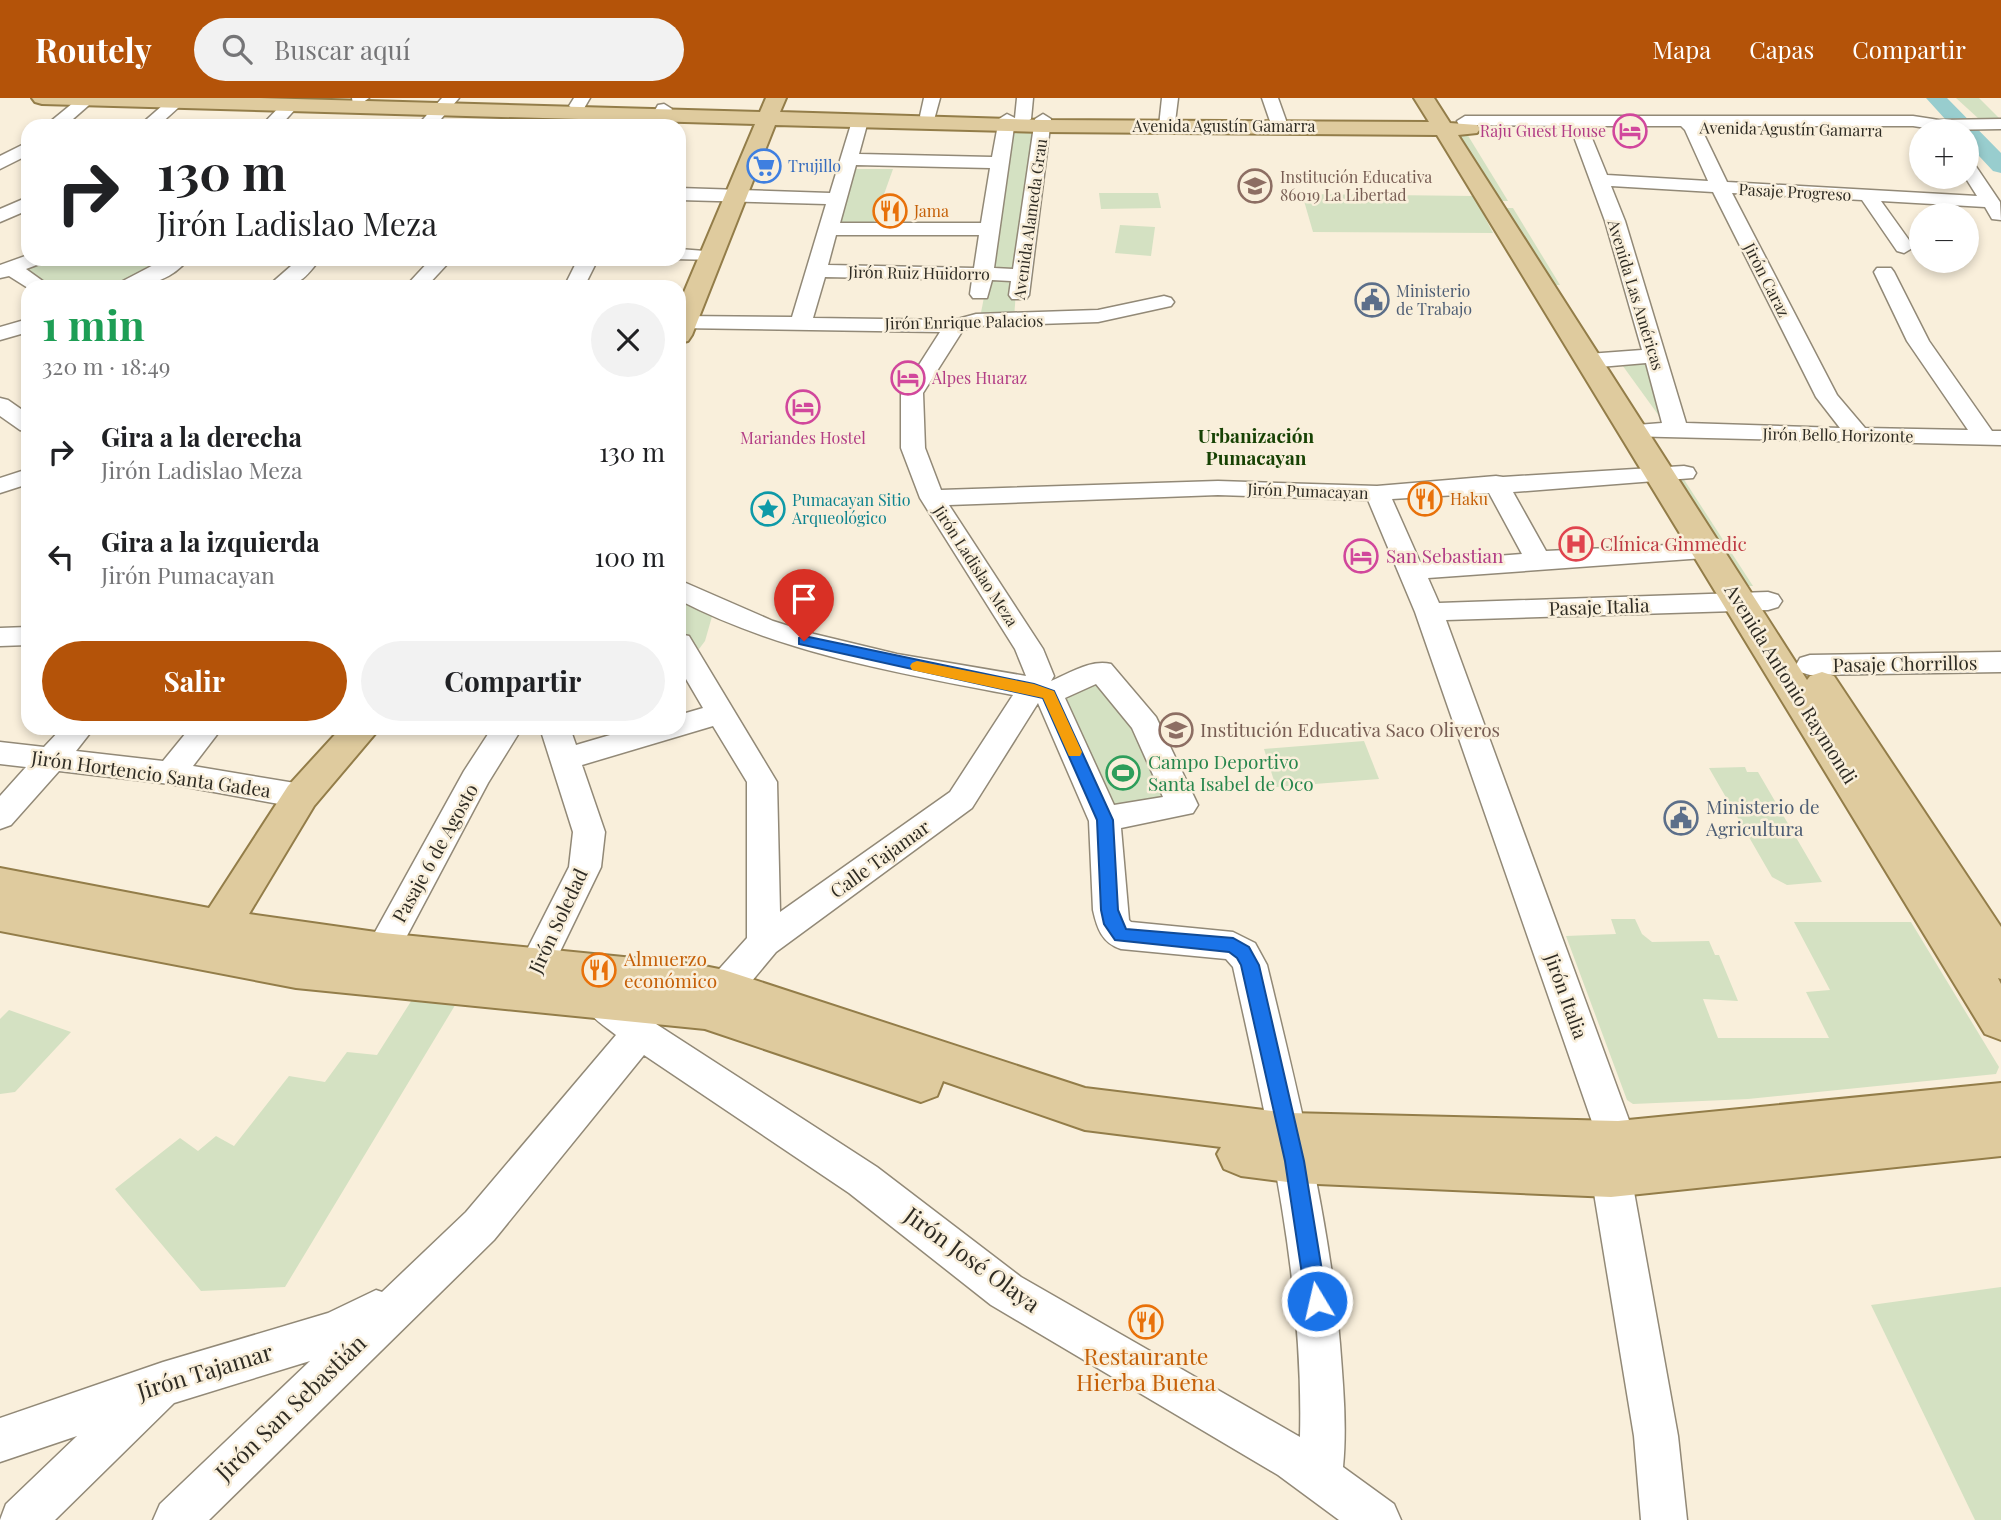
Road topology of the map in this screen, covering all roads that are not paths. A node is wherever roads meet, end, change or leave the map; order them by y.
1 (43, 98) edge
2 (256, 98) edge
3 (270, 98) edge
4 (1270, 98) edge
5 (88, 99) edge
6 (360, 99) edge
7 (178, 100) edge
8 (579, 102) edge
9 (446, 103) edge
10 (291, 105) junction
11 (1637, 105) dead end
12 (1827, 106) dead end
13 (930, 107) edge
14 (1922, 107) dead end
15 (771, 109) edge
16 (1168, 114) edge
17 (660, 117) edge
18 (1025, 118) edge
19 (1449, 118) edge
20 (63, 119) edge
21 (156, 119) edge
22 (277, 119) edge
23 (432, 119) edge
24 (1935, 119) edge
25 (860, 121) junction
26 (1278, 123) junction
27 (1652, 124) junction
28 (1689, 124) junction
29 (1979, 124) edge
30 (2001, 124) edge
31 (1578, 125) junction
32 (1848, 125) junction
33 (1909, 130) edge
34 (21, 154) edge
35 (848, 159) junction
36 (1000, 163) junction
37 (3, 173) edge
38 (1599, 180) junction
39 (1979, 184) edge
40 (1720, 187) junction
41 (686, 194) edge
42 (1868, 196) junction
43 (735, 197) junction
44 (839, 199) junction
45 (21, 206) edge
46 (1996, 209) edge
47 (4, 214) edge
48 (830, 229) junction
49 (989, 229) junction
50 (1904, 247) dead end
51 (686, 255) edge
52 (711, 256) junction
53 (168, 266) edge
54 (304, 266) edge
55 (435, 266) edge
56 (5, 270) edge
57 (817, 271) junction
58 (1884, 272) dead end
59 (983, 274) junction
60 (1022, 275) junction
61 (26, 280) edge
62 (142, 280) edge
63 (287, 280) edge
64 (422, 280) edge
65 (1164, 302) dead end
66 (686, 314) edge
67 (1016, 320) junction
68 (801, 323) junction
69 (965, 323) junction
70 (21, 326) edge
71 (686, 326) edge
72 (0, 334) edge
73 (1655, 356) junction
74 (1601, 360) junction
75 (21, 398) edge
76 (0, 405) edge
77 (21, 420) edge
78 (1655, 430) junction
79 (1858, 435) junction
80 (1993, 438) edge
81 (1671, 473) junction
82 (21, 478) edge
83 (1496, 483) junction
84 (0, 486) edge
85 (1377, 493) junction
86 (932, 498) junction
87 (1709, 551) junction
88 (1538, 560) junction
89 (1413, 571) junction
90 (686, 593) edge
91 (1755, 602) junction
92 (1429, 612) junction
93 (21, 636) edge
94 (0, 637) edge
95 (686, 654) edge
96 (2001, 662) edge
97 (1810, 665) junction
98 (1041, 692) junction
99 (722, 712) junction
100 (686, 723) edge
101 (72, 735) edge
102 (201, 735) edge
103 (356, 735) edge
104 (503, 735) edge
105 (557, 735) edge
106 (647, 735) edge
107 (0, 753) edge
108 (51, 758) junction
109 (565, 760) junction
110 (170, 774) junction
111 (301, 796) junction
112 (0, 817) edge
113 (1104, 819) junction
114 (0, 884) edge
115 (0, 915) edge
116 (207, 940) junction
117 (764, 942) junction
118 (2001, 962) edge
119 (374, 965) junction
120 (530, 979) junction
121 (597, 986) junction
122 (714, 999) junction
123 (2001, 1021) edge
124 (640, 1033) junction
125 (2001, 1103) edge
126 (2001, 1135) edge
127 (1292, 1148) junction
128 (1615, 1159) junction
129 (405, 1296) junction
130 (163, 1384) junction
131 (0, 1440) edge
132 (1320, 1477) junction
133 (22, 1520) edge
134 (176, 1520) edge
135 (1378, 1520) edge
136 (1664, 1520) edge

1 - 5 main road, Avenida Agustín Gamarra
2 - 3 main road, Avenida Agustín Gamarra
3 - 6 main road, Avenida Agustín Gamarra
4 - 26 street
5 - 7 main road, Avenida Agustín Gamarra
5 - 20 street
6 - 9 main road, Avenida Agustín Gamarra
7 - 10 main road, Avenida Agustín Gamarra
7 - 21 street
8 - 9 main road, Avenida Agustín Gamarra
8 - 17 main road, Avenida Agustín Gamarra
9 - 10 main road, Avenida Agustín Gamarra
9 - 17 main road, Avenida Agustín Gamarra
9 - 23 street
10 - 22 street
11 - 27 street
12 - 32 street
13 - 15 main road, Avenida Agustín Gamarra
13 - 18 main road, Avenida Agustín Gamarra
14 - 24 street
15 - 17 main road, Avenida Agustín Gamarra
15 - 25 main road, Avenida Agustín Gamarra
15 - 43 main road
16 - 18 main road, Avenida Agustín Gamarra
16 - 26 main road, Avenida Agustín Gamarra
18 - 25 main road, Avenida Agustín Gamarra
18 - 36 street, Avenida Alameda Grau
18 - 60 street, Avenida Alameda Grau
19 - 26 main road, Avenida Agustín Gamarra
19 - 31 street, Avenida Agustín Gamarra
19 - 74 main road, Avenida Antonio Raymondi
25 - 35 street
27 - 28 street, Avenida Agustín Gamarra
27 - 31 street, Avenida Agustín Gamarra
28 - 32 street, Avenida Agustín Gamarra
28 - 40 street, Jirón Caraz
29 - 30 street, Avenida Agustín Gamarra
31 - 38 street, Avenida Las Américas
32 - 33 street, Avenida Agustín Gamarra
34 - 37 street
35 - 36 street
35 - 44 street
36 - 49 street, Avenida Alameda Grau
38 - 40 street, Pasaje Progreso
38 - 73 street, Avenida Las Américas
39 - 46 street
40 - 42 street, Pasaje Progreso
40 - 79 street, Jirón Caraz
41 - 43 street
42 - 46 street, Pasaje Progreso
42 - 50 street
43 - 44 street
43 - 52 main road
44 - 48 street
45 - 47 street
48 - 49 street
48 - 57 street
49 - 59 street, Avenida Alameda Grau
51 - 52 street
52 - 66 main road
53 - 62 street
54 - 63 street
55 - 64 street
56 - 61 street
57 - 59 street, Jirón Ruiz Huidorro
57 - 68 street
58 - 80 street
59 - 60 street, Jirón Ruiz Huidorro
59 - 69 street, Avenida Alameda Grau
60 - 67 street, Avenida Alameda Grau
65 - 67 street, Jirón Enrique Palacios
67 - 69 street, Jirón Enrique Palacios
68 - 69 street, Jirón Enrique Palacios
68 - 71 street, Jirón Enrique Palacios
69 - 86 street, Jirón Ladislao Meza
70 - 72 street
73 - 74 street
73 - 78 street, Avenida Las Américas
74 - 78 main road, Avenida Antonio Raymondi
75 - 76 street
76 - 77 street
78 - 79 street, Jirón Bello Horizonte
78 - 81 main road, Avenida Antonio Raymondi
79 - 80 street, Jirón Bello Horizonte
81 - 83 street, Jirón Pumacayan
81 - 87 main road, Avenida Antonio Raymondi
81 - 91 main road, Avenida Antonio Raymondi
82 - 84 street
83 - 85 street, Jirón Pumacayan
83 - 88 street
85 - 86 street, Jirón Pumacayan
85 - 89 street, Jirón Italia
86 - 98 street, Jirón Ladislao Meza
87 - 88 street
87 - 91 main road, Avenida Antonio Raymondi
88 - 89 street
89 - 92 street, Jirón Italia
90 - 98 street
91 - 92 street, Pasaje Italia
91 - 97 main road, Avenida Antonio Raymondi
91 - 123 main road, Avenida Antonio Raymondi
92 - 128 street, Jirón Italia
93 - 94 street
95 - 99 street
96 - 97 street, Pasaje Chorrillos
97 - 118 main road, Avenida Antonio Raymondi
98 - 113 street, Jirón Ladislao Meza
98 - 113 street
98 - 117 street, Calle Tajamar
99 - 100 street
99 - 117 street
101 - 108 street
102 - 110 street
103 - 111 main road
104 - 119 street, Pasaje 6 de Agosto
105 - 109 street, Jirón Soledad
106 - 109 street
107 - 108 street, Jirón Hortencio Santa Gadea
108 - 110 street, Jirón Hortencio Santa Gadea
108 - 112 street
109 - 120 street, Jirón Soledad
110 - 111 street, Jirón Hortencio Santa Gadea
111 - 116 main road
113 - 127 street, Jirón Ladislao Meza
114 - 116 main road
115 - 116 main road
116 - 119 main road
117 - 122 street, Calle Tajamar
119 - 120 main road
120 - 121 main road
121 - 122 main road
121 - 124 street, Jirón José Olaya
122 - 127 main road
124 - 129 street
124 - 132 street, Jirón José Olaya
125 - 128 main road
126 - 128 main road
127 - 128 main road
127 - 132 street, Jirón Ladislao Meza
128 - 136 street, Jirón Italia
129 - 130 street, Jirón Tajamar
129 - 134 street, Jirón San Sebastián
130 - 131 street, Jirón Tajamar
130 - 133 street
132 - 135 street, Jirón José Olaya

